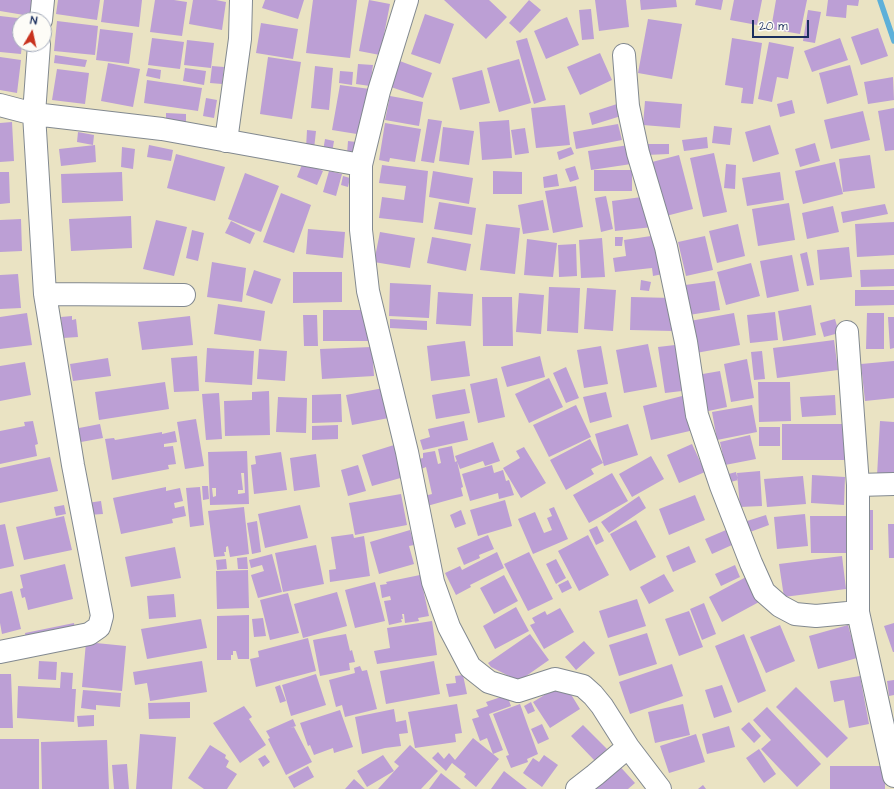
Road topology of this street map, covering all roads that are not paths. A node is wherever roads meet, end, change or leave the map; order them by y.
1 (43, 0) edge
2 (242, 0) edge
3 (407, 0) edge
4 (42, 12) edge
5 (38, 52) edge
6 (624, 55) dead end
7 (0, 105) edge
8 (34, 114) junction
9 (226, 141) junction
10 (361, 165) junction
11 (45, 294) junction
12 (184, 295) dead end
13 (847, 332) dead end
14 (894, 484) edge
15 (858, 486) junction
16 (858, 612) junction
17 (0, 652) edge
18 (628, 747) junction
19 (894, 776) edge
20 (577, 789) edge
21 (660, 789) edge

1 - 4 street
2 - 9 street
3 - 10 street
5 - 8 street
6 - 16 street
7 - 8 street
8 - 9 street
8 - 11 street
9 - 10 street
10 - 18 street
11 - 12 street
11 - 17 street
13 - 15 street
14 - 15 street
15 - 16 street
16 - 19 street
18 - 20 street
18 - 21 street

